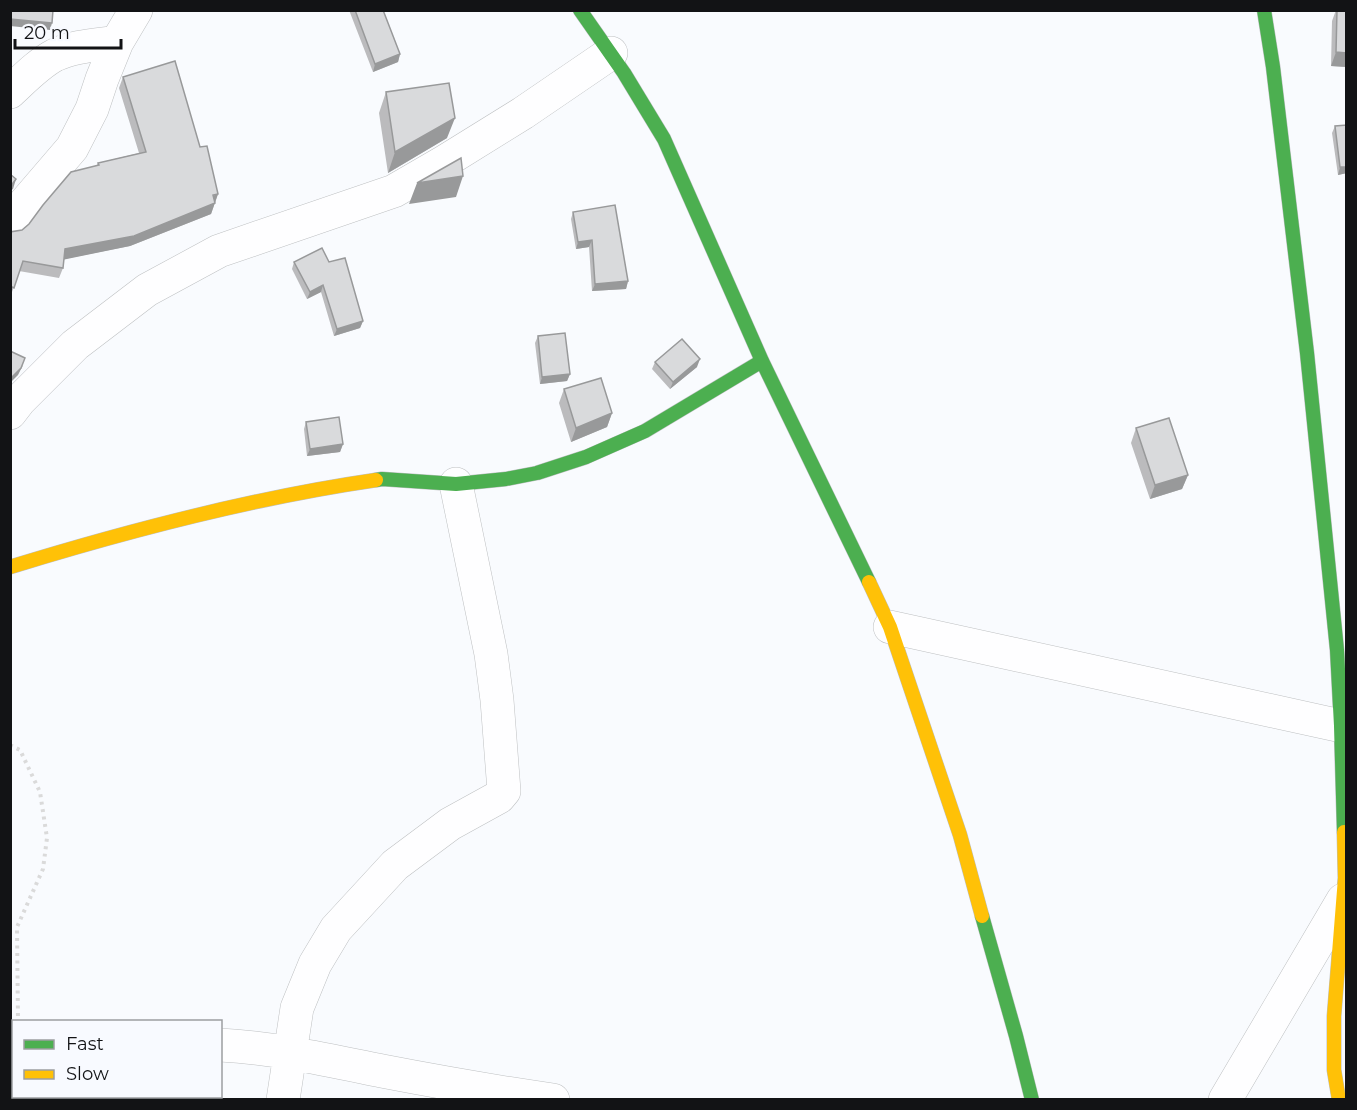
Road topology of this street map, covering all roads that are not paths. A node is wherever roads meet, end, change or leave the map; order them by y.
1 (580, 10) edge
2 (1264, 10) edge
3 (135, 11) edge
4 (117, 42) junction
5 (611, 53) junction
6 (10, 92) edge
7 (10, 224) edge
8 (762, 361) junction
9 (10, 413) edge
10 (456, 484) junction
11 (10, 567) edge
12 (890, 627) junction
13 (1341, 726) junction
14 (1345, 885) edge
15 (222, 1045) edge
16 (290, 1052) junction
17 (283, 1100) edge
18 (553, 1100) edge
19 (1032, 1100) edge
20 (1225, 1100) edge
21 (1339, 1100) edge

1 - 5 street
2 - 13 street
3 - 4 street
4 - 6 street
4 - 7 street
5 - 8 street
5 - 9 street
8 - 10 street
8 - 12 street
10 - 11 street
10 - 16 street
12 - 13 street
12 - 19 street
13 - 14 street
14 - 20 street
14 - 21 street
15 - 16 street
16 - 17 street
16 - 18 street

